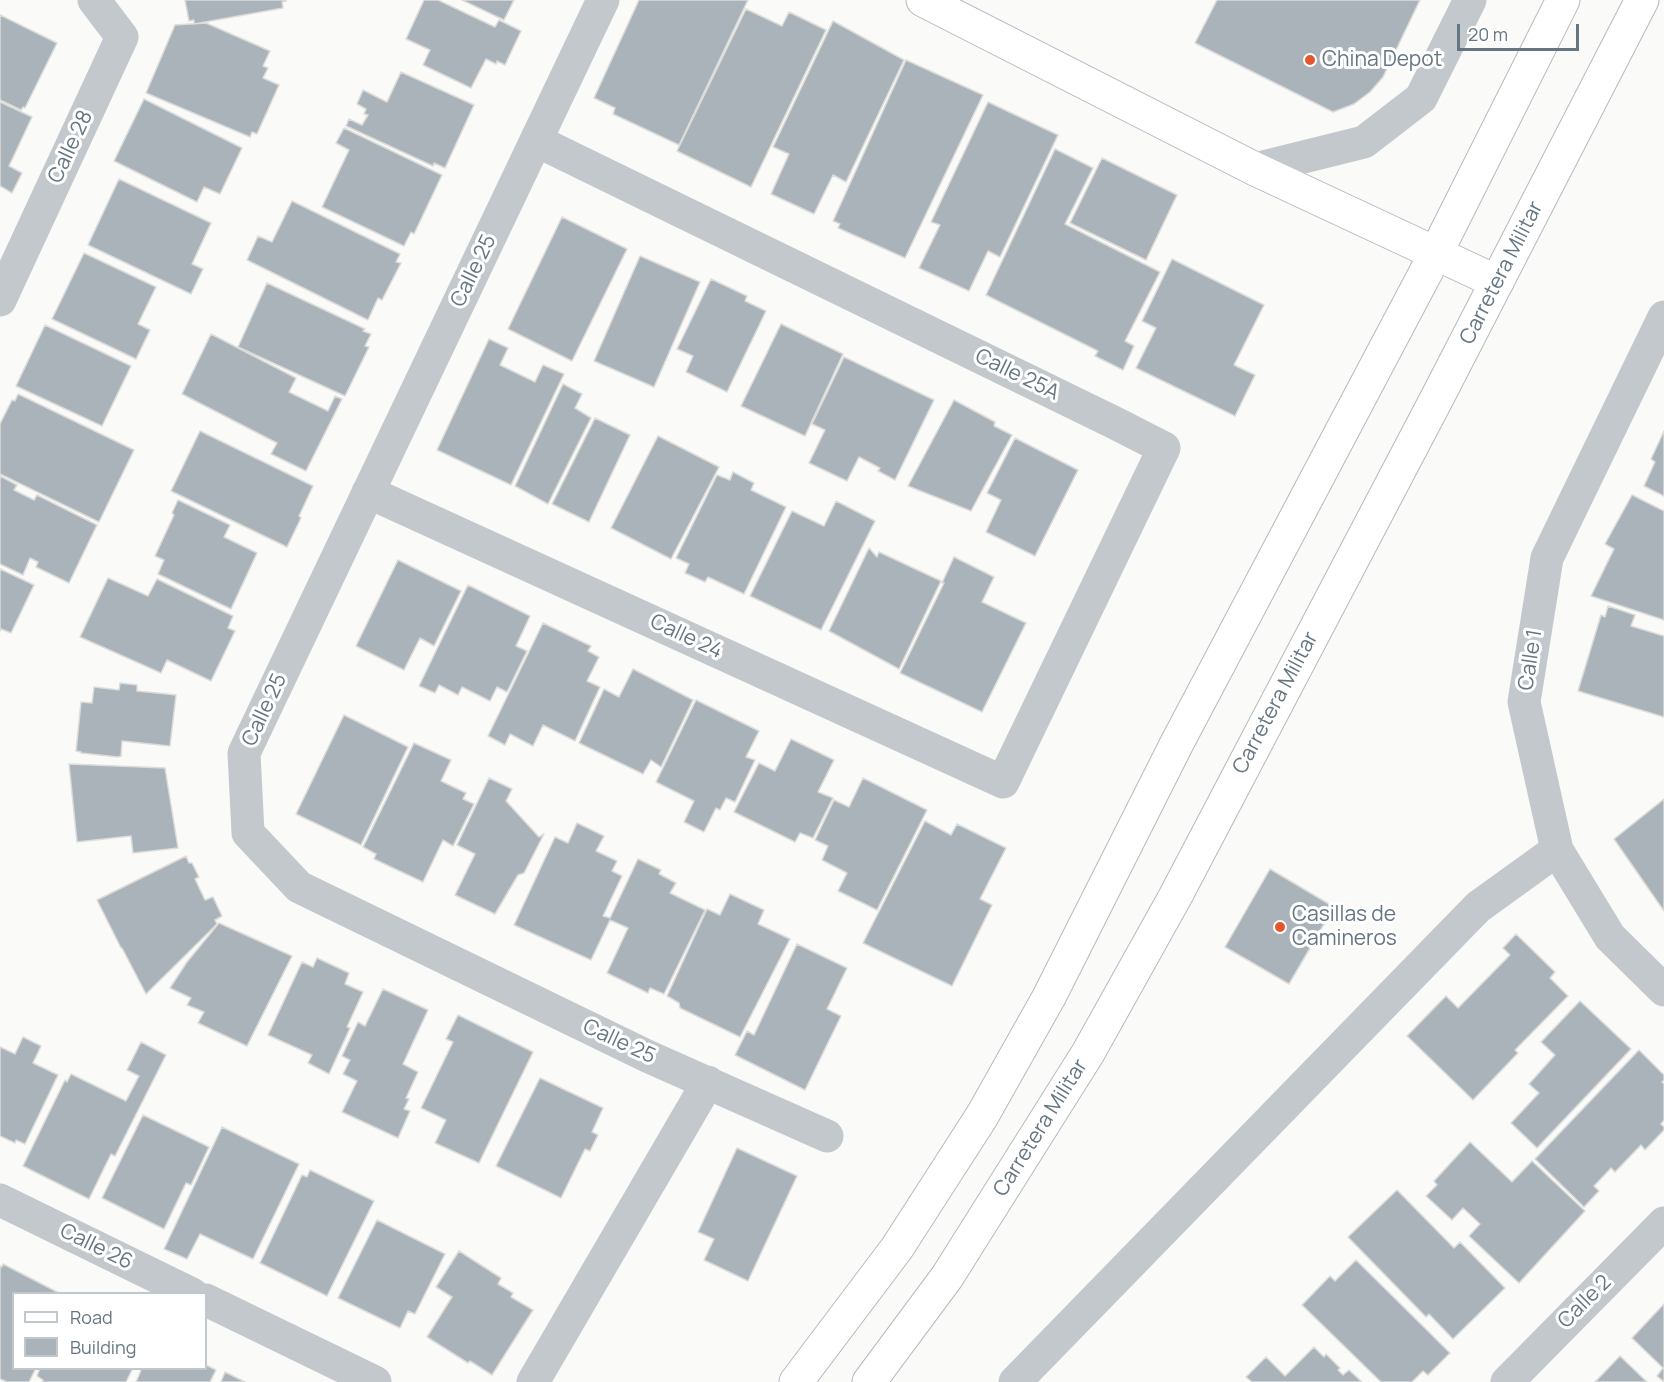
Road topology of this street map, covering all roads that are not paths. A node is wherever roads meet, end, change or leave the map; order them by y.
1 (94, 0) edge
2 (603, 0) edge
3 (923, 0) edge
4 (1470, 0) edge
5 (1563, 0) edge
6 (1642, 0) edge
7 (537, 141) junction
8 (1255, 169) junction
9 (1436, 253) junction
10 (1497, 282) junction
11 (0, 300) edge
12 (1664, 317) edge
13 (368, 492) junction
14 (1003, 782) joint
15 (1557, 850) junction
16 (1664, 990) edge
17 (708, 1082) junction
18 (827, 1136) dead end
19 (0, 1200) edge
20 (1664, 1223) edge
21 (190, 1292) edge
22 (207, 1300) edge
23 (375, 1382) edge
24 (533, 1382) edge
25 (796, 1382) edge
26 (869, 1382) edge
27 (1015, 1382) edge
28 (1507, 1382) edge

1 - 11 street, Calle 28
2 - 7 street, Calle 25
3 - 8 main road
4 - 8 street
5 - 9 main road
6 - 10 main road, Carretera Militar
7 - 13 street, Calle 25
7 - 14 street, Calle 25A
8 - 9 main road
9 - 10 main road
9 - 25 main road
10 - 26 main road, Carretera Militar
12 - 15 street, Calle 1
13 - 14 street, Calle 24
13 - 17 street, Calle 25
15 - 16 street, Calle 1
15 - 27 street
17 - 18 street, Calle 25
17 - 24 street
19 - 21 street, Calle 26
20 - 28 street, Calle 2
22 - 23 street

